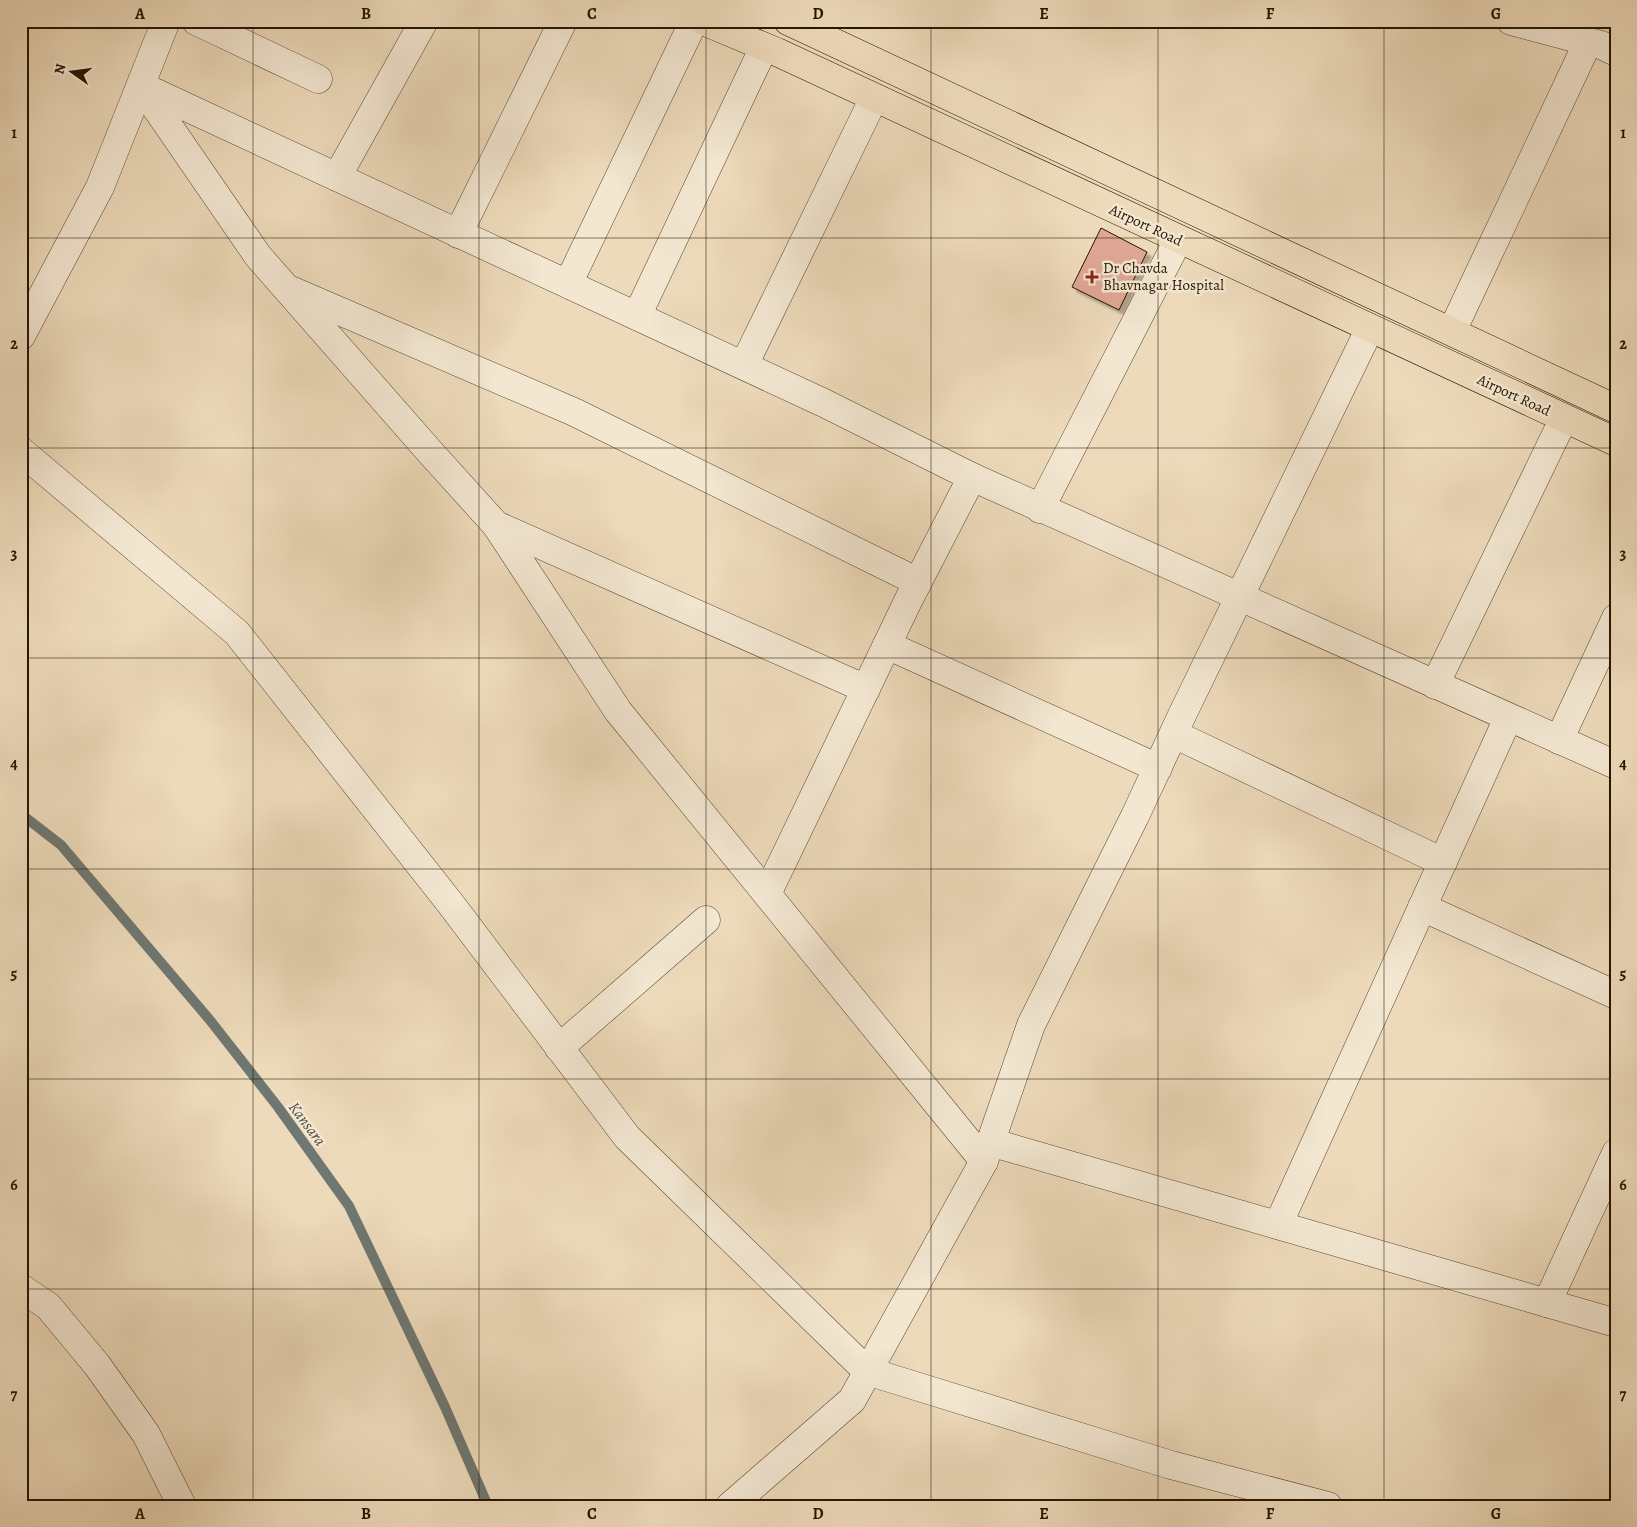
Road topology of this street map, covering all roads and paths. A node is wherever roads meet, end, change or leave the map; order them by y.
1 (166, 21) edge
2 (196, 21) edge
3 (424, 21) edge
4 (563, 21) edge
5 (694, 21) edge
6 (703, 21) edge
7 (1511, 21) edge
8 (799, 24) edge
9 (1588, 42) junction
10 (764, 47) junction
11 (1616, 52) edge
12 (791, 60) junction
13 (318, 80) dead end
14 (140, 86) junction
15 (874, 98) junction
16 (337, 177) junction
17 (458, 234) junction
18 (1178, 240) junction
19 (568, 284) junction
20 (286, 288) junction
21 (637, 316) junction
22 (1370, 328) junction
23 (1452, 332) junction
24 (21, 336) edge
25 (744, 366) junction
26 (1616, 409) edge
27 (1564, 418) junction
28 (1616, 442) edge
29 (21, 451) edge
30 (972, 477) junction
31 (1040, 509) junction
32 (496, 525) junction
33 (918, 582) junction
34 (1240, 598) junction
35 (1616, 618) edge
36 (887, 645) junction
37 (1435, 685) junction
38 (866, 688) junction
39 (1508, 718) junction
40 (1174, 734) junction
41 (1559, 740) junction
42 (1616, 766) edge
43 (1158, 768) junction
44 (1443, 862) junction
45 (767, 894) junction
46 (1422, 907) junction
47 (706, 920) dead end
48 (1616, 995) edge
49 (559, 1048) junction
50 (987, 1152) junction
51 (1616, 1153) edge
52 (1278, 1225) junction
53 (21, 1288) edge
54 (1547, 1303) junction
55 (1616, 1323) edge
56 (867, 1371) junction
57 (182, 1506) edge
58 (730, 1506) edge
59 (1328, 1506) edge

1 - 14 street
2 - 13 street
3 - 16 street
4 - 17 street
5 - 19 street
6 - 10 highway, Airport Road
7 - 9 street
8 - 12 street
8 - 23 highway, Airport Road
9 - 11 street
9 - 23 street
10 - 12 highway, Airport Road
10 - 21 street
12 - 15 highway, Airport Road
14 - 16 street
14 - 20 street
14 - 24 street
15 - 18 highway, Airport Road
15 - 25 street
16 - 17 street
17 - 19 street
18 - 22 highway, Airport Road
18 - 31 street
19 - 21 street
20 - 32 street
20 - 33 street
21 - 25 street
22 - 27 highway, Airport Road
22 - 34 street
23 - 26 highway, Airport Road
25 - 30 street
27 - 28 highway, Airport Road
27 - 37 street
29 - 49 street
30 - 31 street
30 - 33 street
31 - 34 street
32 - 38 street
32 - 45 street
33 - 36 street
34 - 37 street
34 - 40 street
35 - 41 street
36 - 38 street
36 - 43 street
37 - 39 street
38 - 45 street
39 - 41 street
39 - 44 street
40 - 43 street
40 - 44 street
41 - 42 street
43 - 50 street
44 - 46 street
45 - 50 street
46 - 48 street
46 - 52 street
47 - 49 street
49 - 56 street
50 - 52 street
50 - 56 street
51 - 54 street
52 - 54 street
53 - 57 street
54 - 55 street
56 - 58 street
56 - 59 street

